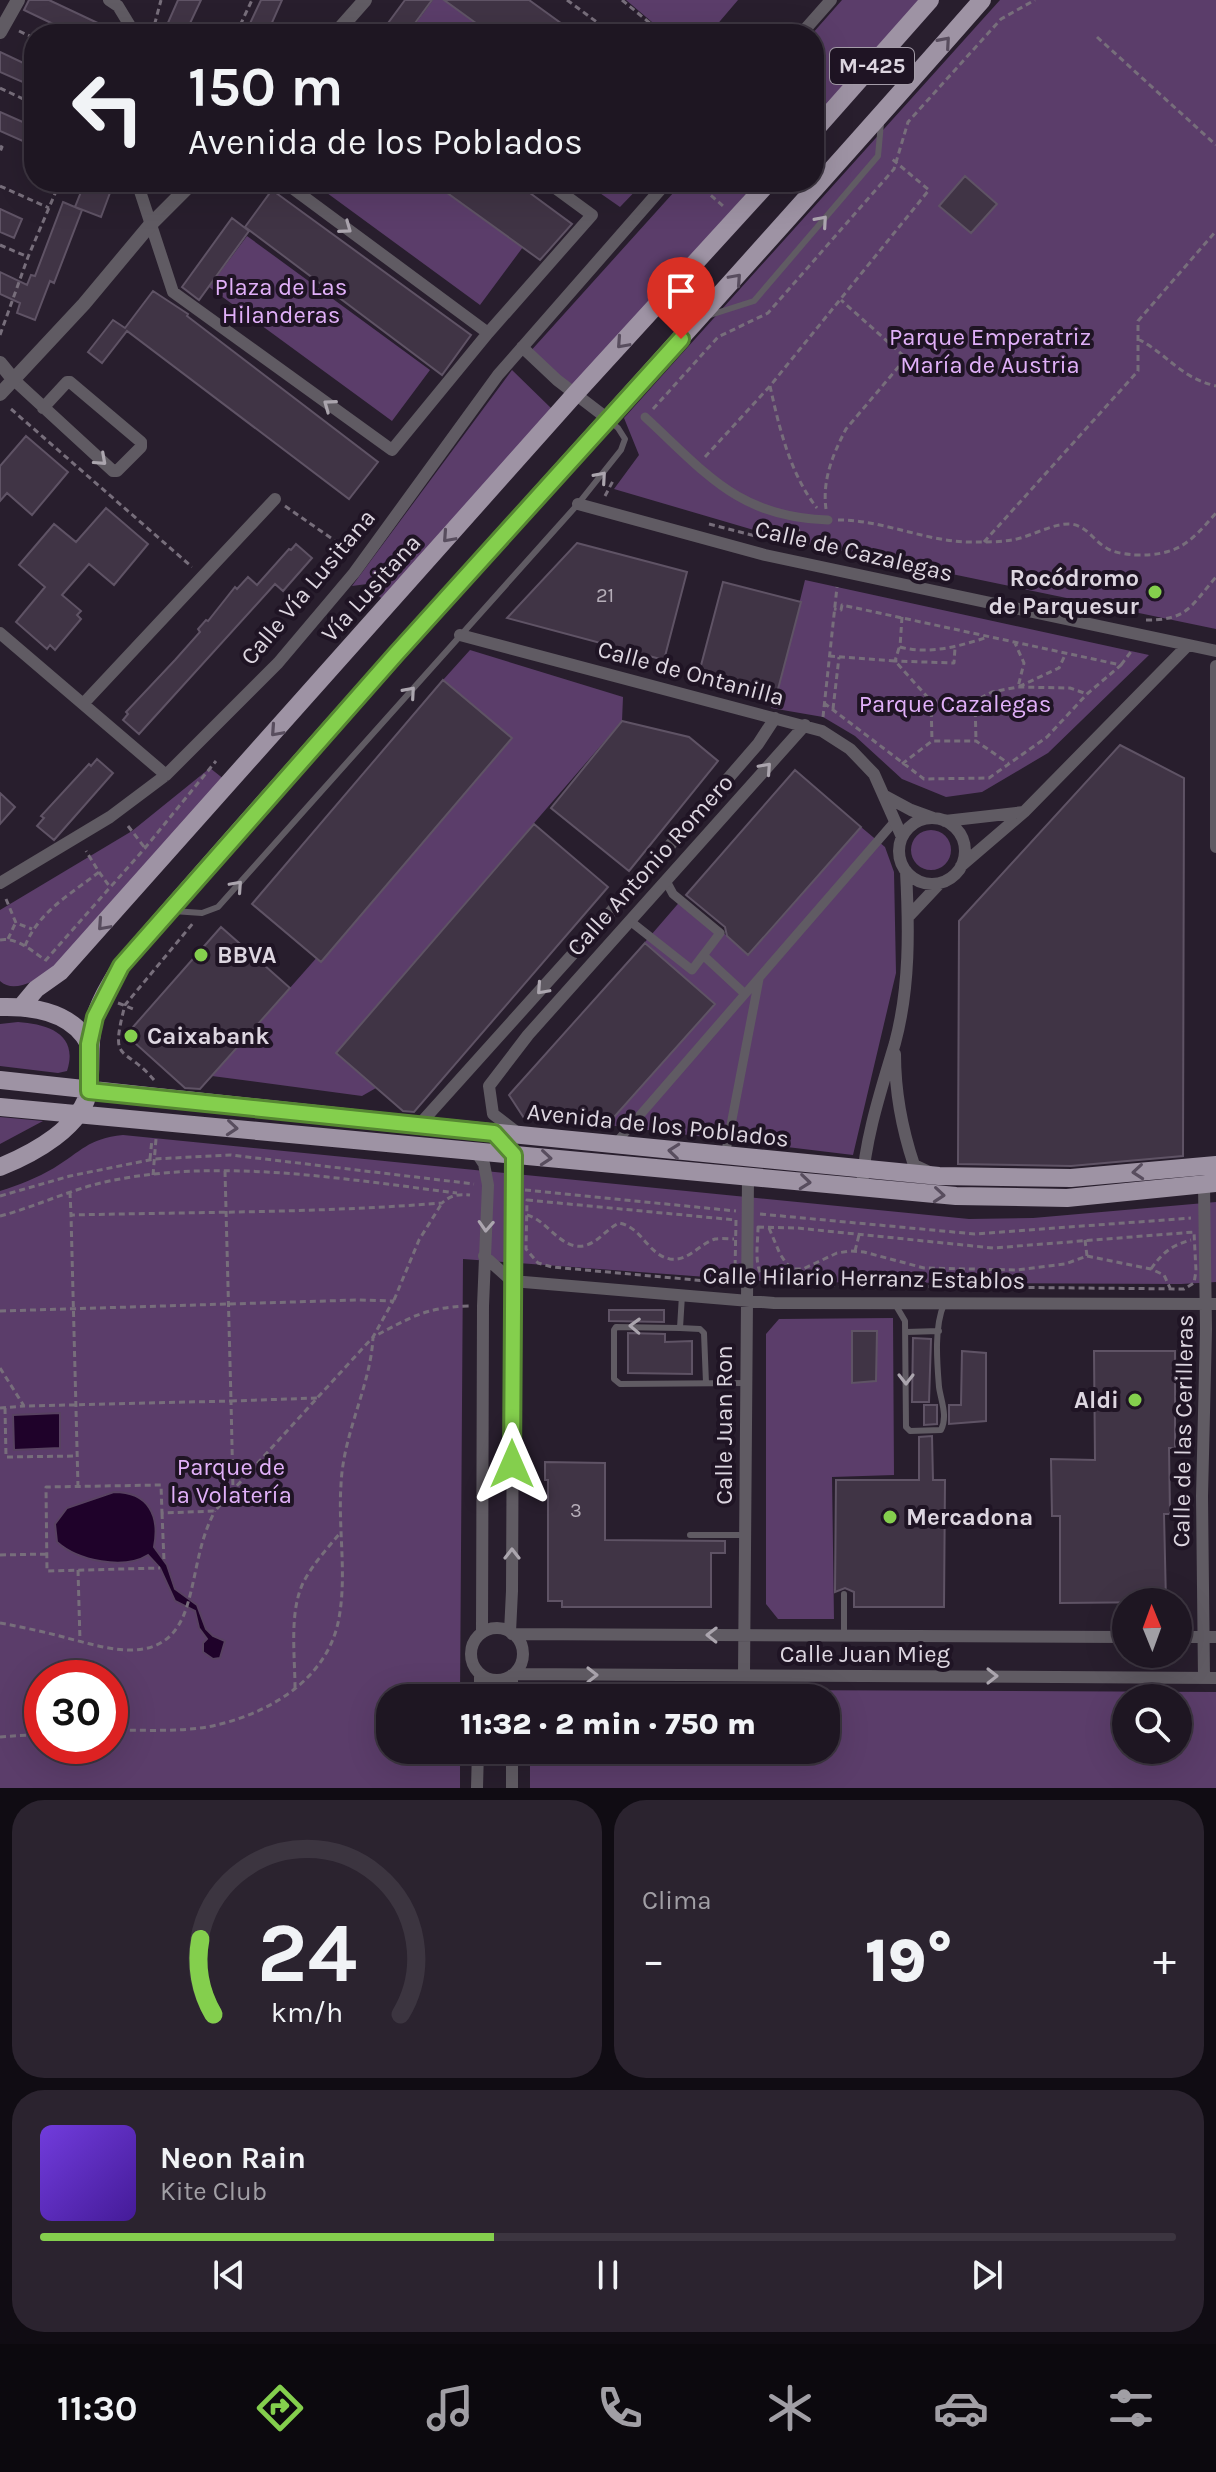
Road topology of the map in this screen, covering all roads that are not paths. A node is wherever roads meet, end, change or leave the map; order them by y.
1 (18, 0) edge
2 (109, 0) edge
3 (365, 0) edge
4 (831, 0) edge
5 (930, 0) edge
6 (982, 0) edge
7 (129, 24) edge
8 (346, 24) edge
9 (810, 24) edge
10 (2, 29) edge
11 (881, 115) junction
12 (824, 120) edge
13 (824, 179) edge
14 (140, 192) edge
15 (183, 192) edge
16 (298, 192) edge
17 (561, 192) edge
18 (658, 192) edge
19 (760, 192) edge
20 (813, 192) edge
21 (150, 225) junction
22 (700, 319) junction
23 (488, 333) junction
24 (522, 347) junction
25 (0, 363) edge
26 (13, 379) junction
27 (576, 393) junction
28 (0, 394) edge
29 (43, 408) junction
30 (645, 417) dead end
31 (608, 419) junction
32 (275, 499) road end
33 (578, 504) junction
34 (828, 520) road end
35 (0, 633) edge
36 (460, 635) junction
37 (1188, 645) junction
38 (1216, 651) edge
39 (1216, 666) edge
40 (83, 704) junction
41 (775, 718) junction
42 (805, 725) junction
43 (166, 775) junction
44 (885, 796) junction
45 (1024, 812) junction
46 (940, 820) junction
47 (895, 821) junction
48 (902, 837) junction
49 (1216, 847) edge
50 (961, 866) junction
51 (906, 871) junction
52 (666, 881) junction
53 (0, 883) edge
54 (940, 883) junction
55 (169, 911) junction
56 (909, 916) junction
57 (630, 921) junction
58 (704, 956) junction
59 (759, 978) junction
60 (745, 994) junction
61 (6, 1006) edge
62 (895, 1042) junction
63 (89, 1044) junction
64 (469, 1070) junction
65 (0, 1080) edge
66 (489, 1086) junction
67 (89, 1091) junction
68 (0, 1107) edge
69 (77, 1115) junction
70 (419, 1125) junction
71 (494, 1133) junction
72 (522, 1135) junction
73 (615, 1144) junction
74 (475, 1150) junction
75 (514, 1155) junction
76 (725, 1156) junction
77 (1216, 1165) edge
78 (0, 1167) edge
79 (748, 1176) junction
80 (939, 1176) junction
81 (862, 1179) junction
82 (1210, 1184) edge
83 (484, 1256) junction
84 (512, 1281) junction
85 (682, 1295) junction
86 (747, 1302) junction
87 (895, 1304) junction
88 (944, 1304) junction
89 (1211, 1304) edge
90 (680, 1328) junction
91 (939, 1331) junction
92 (906, 1332) junction
93 (706, 1383) junction
94 (746, 1383) junction
95 (690, 1535) dead end
96 (745, 1535) junction
97 (844, 1594) dead end
98 (482, 1633) junction
99 (511, 1633) junction
100 (744, 1636) junction
101 (844, 1636) junction
102 (1112, 1637) edge
103 (1210, 1637) edge
104 (480, 1675) junction
105 (513, 1675) junction
106 (744, 1675) junction
107 (1210, 1678) edge
108 (480, 1684) edge
109 (513, 1684) edge
110 (478, 1764) edge
111 (512, 1764) edge
112 (477, 1788) edge
113 (512, 1788) edge

1 - 10 street
2 - 7 street
3 - 8 street
4 - 9 street
5 - 12 main road, M-425
11 -> 6 main road, M-425
13 -> 11 main road, M-425
22 -> 11 lane
14 - 21 street
15 - 21 street
16 -> 23 street
17 - 23 street
18 - 24 street
19 -> 27 main road, Vía Lusitana
22 -> 20 main road, M-425
23 -> 21 street
21 - 26 street
22 - 31 main road, M-425
24 - 27 street
24 - 43 street, Calle Vía Lusitana
25 - 26 street
26 - 28 street
26 - 29 street
27 - 31 street
27 -> 61 main road, Vía Lusitana
29 -> 29 street
30 - 34 street
33 -> 31 lane
31 - 55 main road, M-425
32 - 40 street
33 - 36 lane
33 - 37 street, Calle de Cazalegas
35 - 40 street
36 - 41 street, Calle de Ontanilla
55 -> 36 lane
37 - 38 street, Calle de Cazalegas
37 - 45 street
39 - 49 street
40 - 43 street
41 - 42 street, Calle de Ontanilla
41 -> 64 street, Calle Antonio Romero
42 - 44 street, Calle de Ontanilla
52 -> 42 street, Calle Antonio Romero
43 - 53 street, Calle Vía Lusitana
44 - 46 street
44 - 47 street, Calle de Ontanilla
45 - 46 street
45 - 50 street
46 - 48 street
46 - 50 street
47 - 48 street, Calle de Ontanilla
47 - 59 street
48 - 51 street
50 - 54 street
51 - 54 street
51 - 56 street
52 - 57 street, Calle Antonio Romero
52 - 58 street
54 - 56 street
55 - 63 main road, M-425
56 - 62 street
57 - 58 street
57 - 66 street, Calle Antonio Romero
58 - 60 street
59 - 60 street
59 - 76 street
60 - 73 street
61 - 63 main road
62 - 80 street
62 - 81 street
63 - 67 main road, M-425
64 - 66 street
64 - 70 street, Calle Antonio Romero
65 - 67 main road, Avenida de los Poblados
66 - 72 street
67 - 69 main road, M-425
67 - 70 main road, Avenida de los Poblados
68 - 69 main road, Avenida de los Poblados
69 -> 74 main road, Avenida de los Poblados
69 - 78 main road, M-425
70 - 71 main road, Avenida de los Poblados
71 - 72 main road, Avenida de los Poblados
71 - 75 street
72 - 73 main road, Avenida de los Poblados
76 -> 73 main road, Avenida de los Poblados
74 - 75 main road, Avenida de los Poblados
74 -> 83 street
75 -> 79 main road, Avenida de los Poblados
75 - 84 street
76 - 81 main road, Avenida de los Poblados
77 -> 80 main road, Avenida de los Poblados
79 -> 81 main road, Avenida de los Poblados
79 - 86 street, Calle Juan Ron
80 - 81 main road, Avenida de los Poblados
81 -> 82 main road, Avenida de los Poblados
82 - 89 street, Calle de las Cerilleras
83 - 84 street
83 - 98 street
84 - 85 street, Calle Hilario Herranz Establos
99 -> 84 street
85 - 86 street, Calle Hilario Herranz Establos
85 - 90 lane
86 - 87 street, Calle Hilario Herranz Establos
86 - 94 street, Calle Juan Ron
87 - 88 street, Calle Hilario Herranz Establos
87 - 92 lane
88 - 89 street, Calle Hilario Herranz Establos
88 - 91 lane
89 - 103 street, Calle de las Cerilleras
90 - 93 lane
90 -> 93 lane
91 - 92 lane
92 -> 91 lane
93 - 94 lane
94 - 96 street, Calle Juan Ron
95 - 96 lane
96 - 100 street, Calle Juan Ron
97 - 101 lane
98 - 99 street
98 - 104 street
100 -> 99 street, Calle Juan Mieg
99 - 105 street
100 - 101 street, Calle Juan Mieg
100 - 106 street, Calle Juan Ron
101 - 102 street, Calle Juan Mieg
103 - 107 street, Calle de las Cerilleras
104 - 105 street
104 - 108 street
105 -> 106 street, Calle Juan Mieg
105 - 109 street
106 -> 107 street, Calle Juan Mieg
110 - 112 street
111 - 113 street

